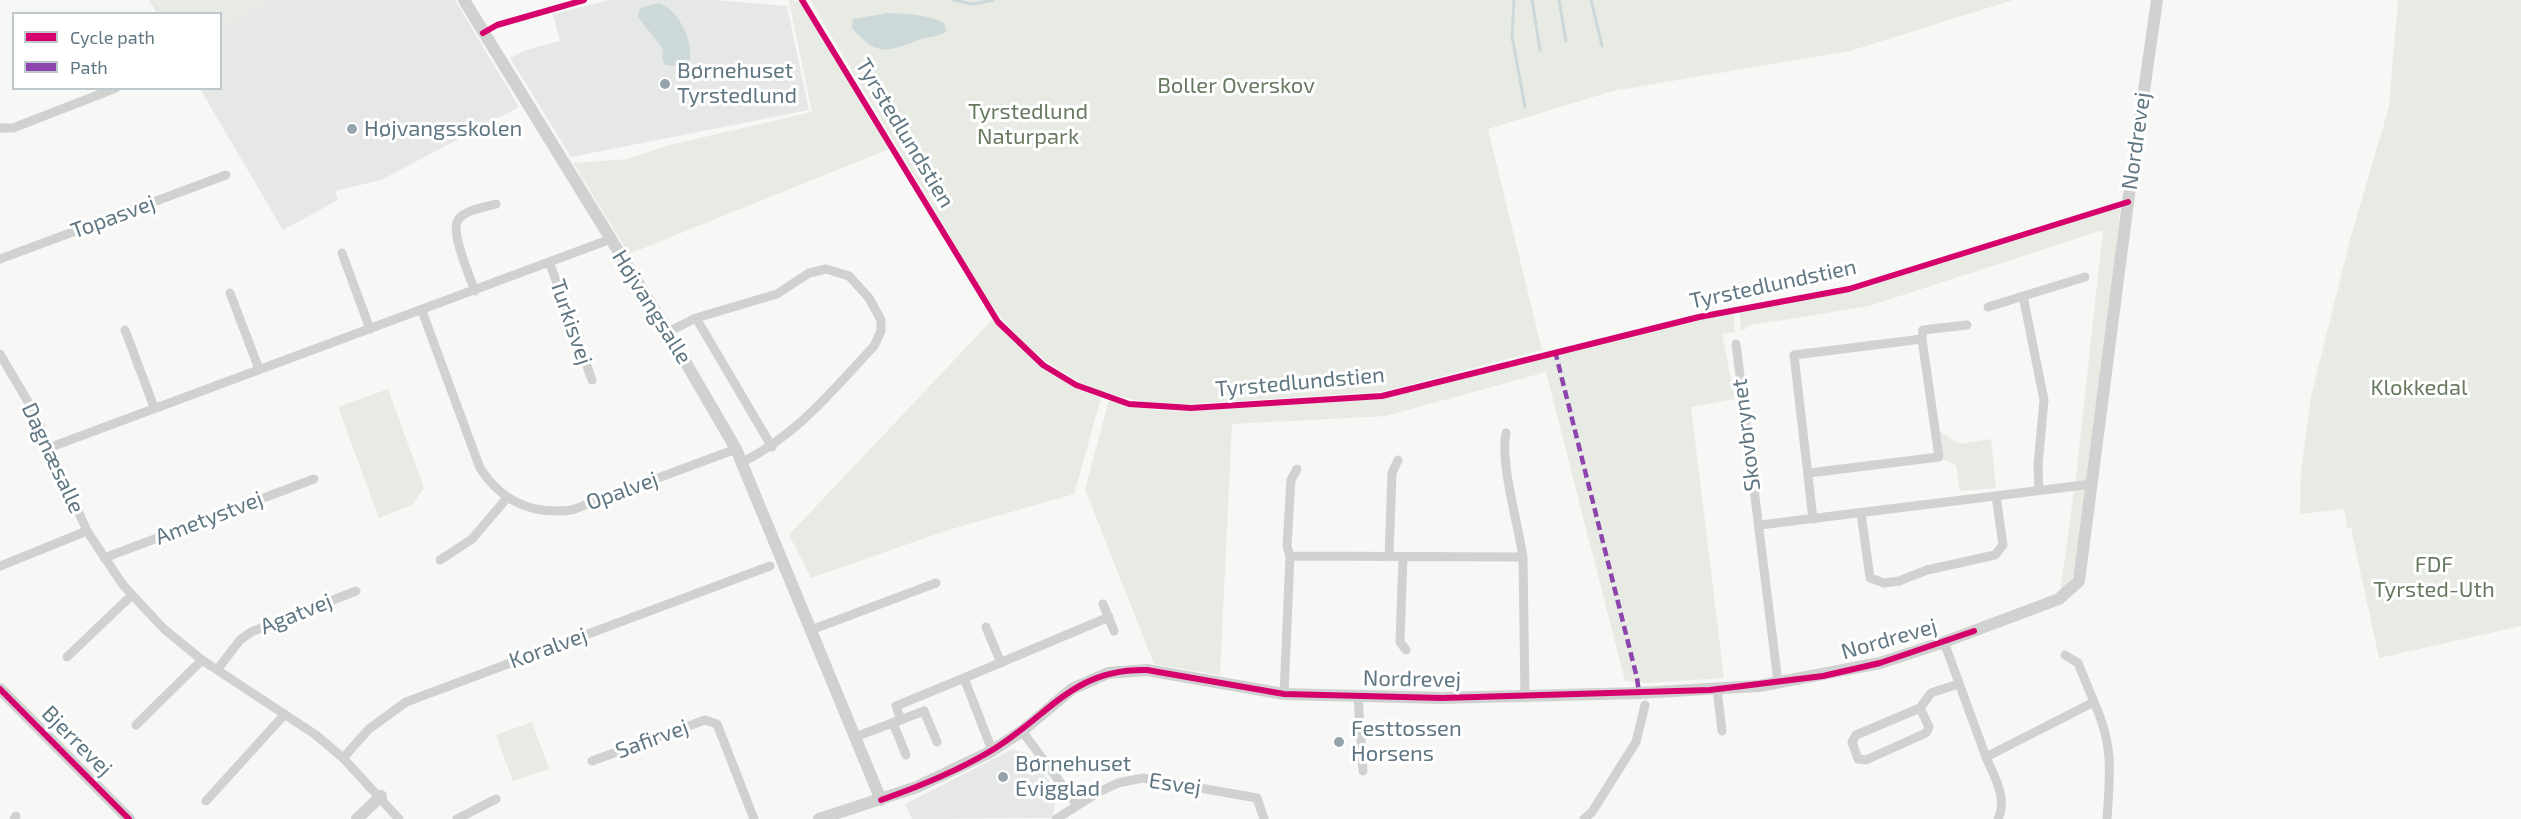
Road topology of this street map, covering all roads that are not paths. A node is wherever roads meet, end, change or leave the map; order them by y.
1 (464, 0) edge
2 (2157, 0) edge
3 (111, 90) edge
4 (0, 128) edge
5 (226, 175) dead end
6 (496, 204) dead end
7 (611, 239) junction
8 (342, 253) dead end
9 (0, 258) edge
10 (550, 264) junction
11 (2085, 277) dead end
12 (476, 291) junction
13 (230, 293) dead end
14 (2023, 296) junction
15 (1988, 308) dead end
16 (422, 311) junction
17 (696, 318) junction
18 (1967, 325) dead end
19 (370, 329) junction
20 (125, 330) dead end
21 (668, 332) junction
22 (1922, 339) junction
23 (1736, 344) dead end
24 (0, 354) edge
25 (259, 369) junction
26 (592, 380) dead end
27 (154, 407) junction
28 (1506, 433) dead end
29 (51, 447) junction
30 (772, 447) junction
31 (736, 449) junction
32 (1398, 460) dead end
33 (743, 462) junction
34 (1297, 469) dead end
35 (1809, 473) junction
36 (314, 479) dead end
37 (2092, 484) junction
38 (2039, 490) junction
39 (1996, 496) junction
40 (507, 498) junction
41 (1861, 513) junction
42 (1813, 519) junction
43 (1760, 525) junction
44 (87, 531) junction
45 (1290, 556) junction
46 (1389, 556) junction
47 (1403, 557) junction
48 (1523, 557) junction
49 (104, 558) junction
50 (440, 560) dead end
51 (0, 566) edge
52 (770, 566) dead end
53 (936, 582) dead end
54 (356, 591) dead end
55 (132, 595) junction
56 (1103, 604) dead end
57 (1109, 617) junction
58 (986, 627) dead end
59 (811, 630) junction
60 (1114, 631) dead end
61 (1944, 642) junction
62 (1406, 650) dead end
63 (2065, 655) dead end
64 (67, 657) dead end
65 (202, 660) junction
66 (1001, 663) junction
67 (217, 670) junction
68 (964, 678) junction
69 (1778, 682) junction
70 (1958, 684) junction
71 (0, 689) edge
72 (1717, 689) junction
73 (1284, 694) junction
74 (1358, 696) junction
75 (1525, 698) junction
76 (2094, 702) junction
77 (1644, 705) dead end
78 (1920, 708) junction
79 (285, 714) junction
80 (897, 721) junction
81 (136, 725) dead end
82 (1022, 731) junction
83 (1722, 731) dead end
84 (855, 737) junction
85 (936, 742) dead end
86 (992, 750) junction
87 (906, 755) dead end
88 (1986, 757) junction
89 (343, 758) junction
90 (592, 761) dead end
91 (1364, 771) dead end
92 (381, 796) junction
93 (496, 799) dead end
94 (881, 800) junction
95 (206, 801) dead end
96 (1077, 805) junction
97 (129, 819) edge
98 (357, 819) edge
99 (399, 819) edge
100 (457, 819) edge
101 (754, 819) edge
102 (819, 819) edge
103 (1056, 819) edge
104 (1264, 819) edge
105 (1584, 819) edge
106 (1998, 819) edge
107 (2107, 819) edge

1 - 7 street, Højvangsalle
2 - 37 street, Nordrevej
3 - 4 street
5 - 9 street, Topasvej
6 - 12 street
7 - 10 street, Turkisvej
7 - 21 street, Højvangsalle
8 - 19 street
10 - 12 street, Turkisvej
10 - 26 street, Turkisvej
11 - 14 street
12 - 16 street, Turkisvej
13 - 25 street
14 - 15 street
14 - 38 street
16 - 19 street, Turkisvej
16 - 40 street, Opalvej
17 - 21 street
17 - 30 street
17 - 30 street
18 - 22 street
19 - 25 street, Turkisvej
20 - 27 street
21 - 31 street, Højvangsalle
22 - 35 street
22 - 35 street
23 - 43 street, Skovbrynet
24 - 29 street, Dagnæsalle
25 - 27 street, Turkisvej
27 - 29 street, Turkisvej
28 - 48 street
29 - 44 street, Dagnæsalle
30 - 33 street
31 - 33 street, Højvangsalle
31 - 40 street, Opalvej
32 - 46 street
33 - 59 street, Højvangsalle
34 - 45 street
35 - 42 street
36 - 49 street, Ametystvej
37 - 38 street
37 - 61 street, Nordrevej
38 - 39 street
39 - 41 street
39 - 41 street
40 - 50 street
41 - 42 street
42 - 43 street
43 - 69 street, Skovbrynet
44 - 49 street, Dagnæsalle
44 - 51 street, Dagnæsalle
45 - 46 street
45 - 73 street
46 - 47 street
47 - 48 street
47 - 62 street
48 - 75 street
49 - 55 street, Dagnæsalle
52 - 89 street, Koralvej
53 - 59 street
54 - 67 street, Agatvej
55 - 64 street
55 - 65 street, Dagnæsalle
56 - 57 street
57 - 60 street
57 - 66 street
58 - 66 street
59 - 84 street, Højvangsalle
61 - 69 street, Nordrevej
61 - 70 street
63 - 76 street
65 - 67 street, Dagnæsalle
65 - 81 street
66 - 68 street
67 - 79 street, Dagnæsalle
68 - 80 street
68 - 86 street
69 - 72 street, Nordrevej
70 - 78 street
70 - 88 street
71 - 97 street, Bjerrevej
72 - 75 street, Nordrevej
72 - 83 street
73 - 74 street, Nordrevej
73 - 82 street, Nordrevej
74 - 75 street, Nordrevej
74 - 91 street, Nordrevej
76 - 88 street
76 - 107 street
77 - 105 street
78 - 78 street
79 - 89 street, Dagnæsalle
79 - 95 street
80 - 84 street
80 - 85 street
80 - 87 street
82 - 86 street, Nordrevej
82 - 96 street
84 - 94 street, Højvangsalle
86 - 94 street, Nordrevej
88 - 106 street
89 - 92 street, Dagnæsalle
90 - 101 street, Safirvej
92 - 98 street
92 - 99 street, Dagnæsalle
93 - 100 street
94 - 102 street, Nordrevej
96 - 103 street, Esvej
96 - 104 street, Esvej

